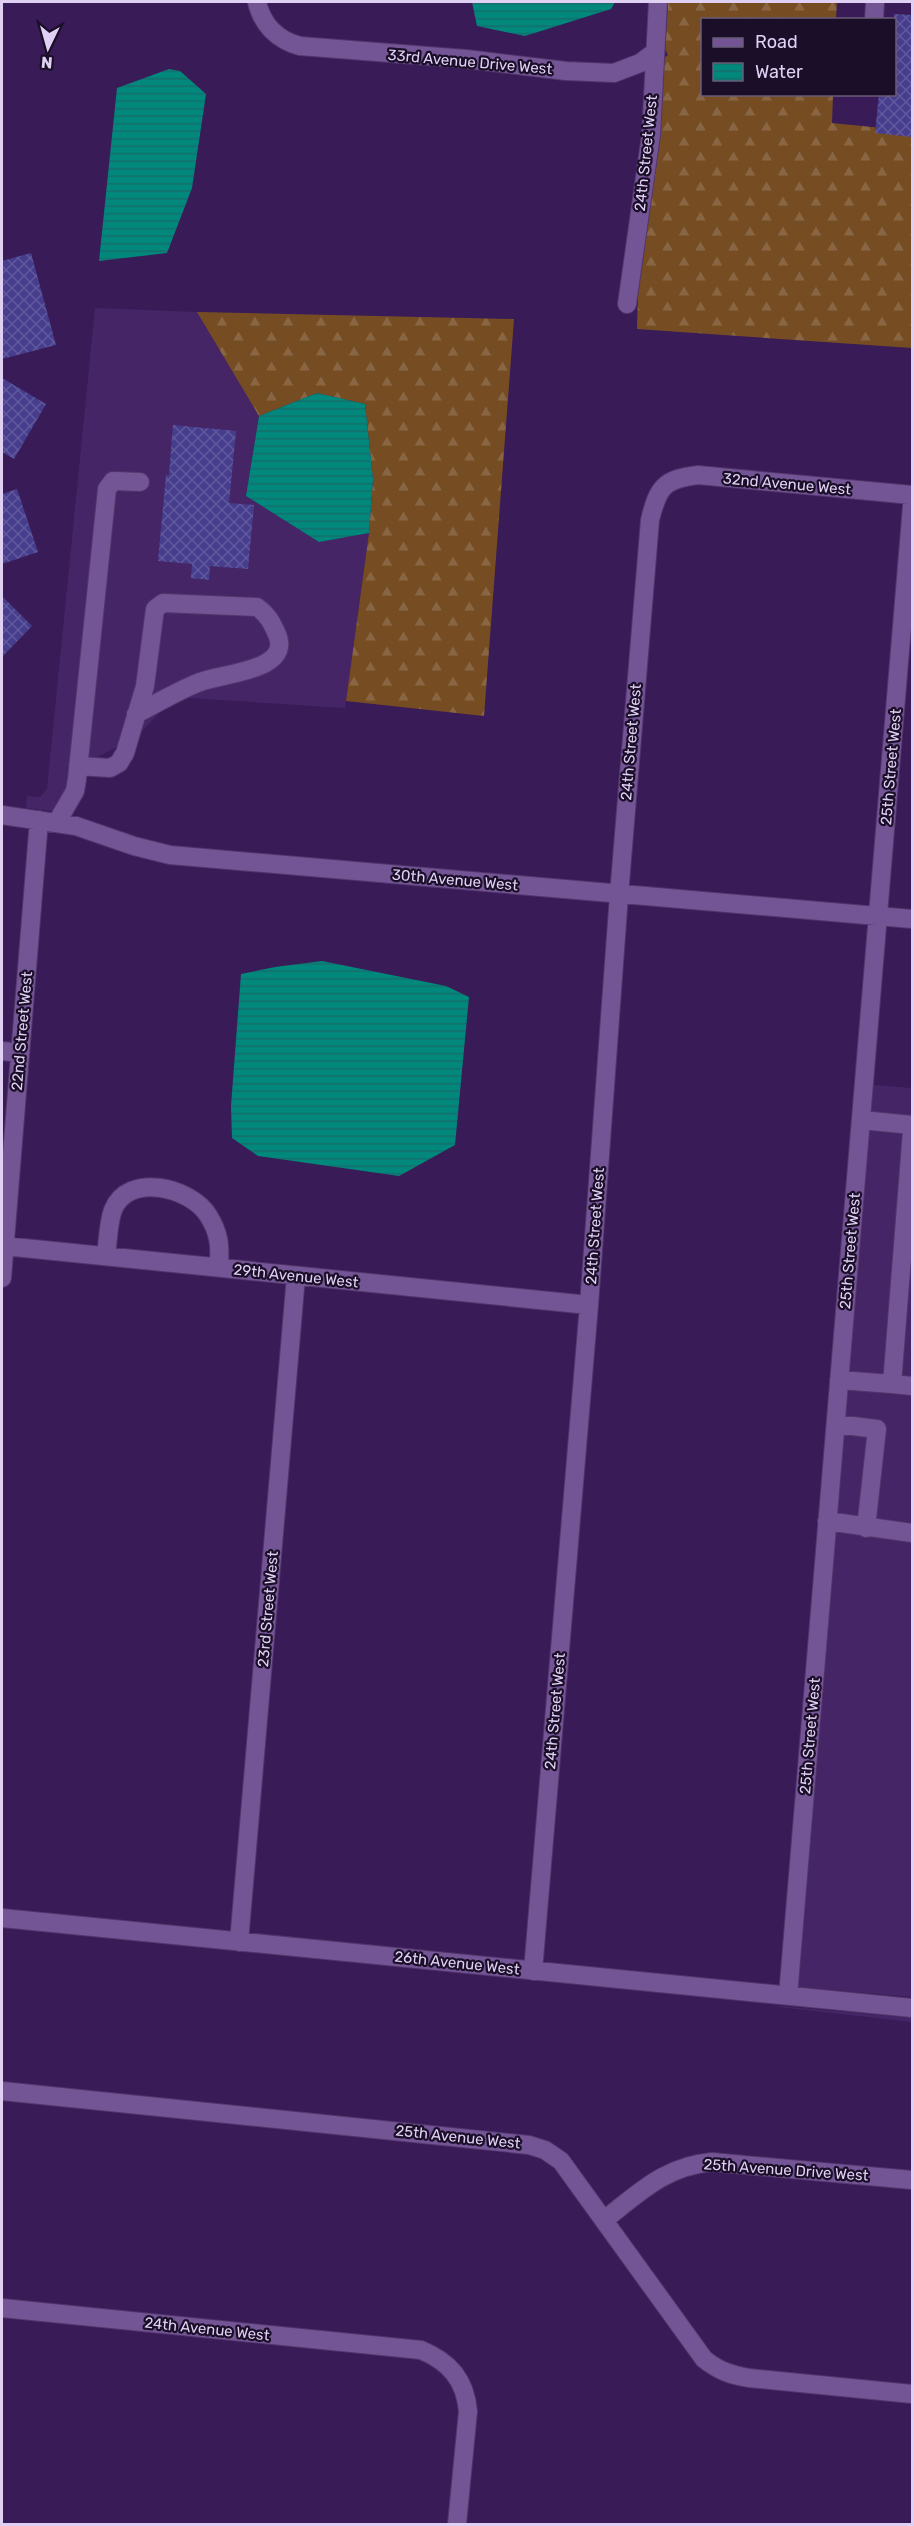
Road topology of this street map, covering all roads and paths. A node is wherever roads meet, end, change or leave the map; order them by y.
1 (257, 2) edge
2 (658, 2) edge
3 (875, 2) edge
4 (874, 18) edge
5 (655, 52) junction
6 (627, 304) dead end
7 (140, 482) dead end
8 (664, 486) joint
9 (912, 495) edge
10 (912, 506) edge
11 (136, 714) junction
12 (78, 766) junction
13 (2, 815) edge
14 (48, 821) junction
15 (619, 895) junction
16 (878, 916) junction
17 (912, 919) edge
18 (2, 1051) edge
19 (21, 1053) junction
20 (861, 1120) junction
21 (912, 1125) edge
22 (912, 1131) edge
23 (4, 1246) junction
24 (106, 1256) junction
25 (219, 1268) junction
26 (296, 1276) junction
27 (2, 1278) edge
28 (589, 1305) junction
29 (839, 1380) junction
30 (892, 1384) junction
31 (912, 1386) edge
32 (836, 1424) junction
33 (827, 1521) junction
34 (866, 1528) junction
35 (912, 1533) edge
36 (2, 1918) edge
37 (239, 1942) junction
38 (533, 1971) junction
39 (788, 1996) junction
40 (912, 2008) edge
41 (2, 2091) edge
42 (912, 2180) edge
43 (604, 2220) junction
44 (2, 2308) edge
45 (912, 2394) edge
46 (457, 2524) edge

1 - 5 street, 33rd Avenue Drive West
2 - 5 street, 24th Street West
3 - 4 street
5 - 6 street, 24th Street West
7 - 12 street
8 - 9 street, 32nd Avenue West
8 - 15 street, 24th Street West
10 - 16 street, 25th Street West
11 - 11 street
11 - 12 street
12 - 14 street
13 - 14 street, 30th Avenue West
14 - 15 street, 30th Avenue West
14 - 19 street, 22nd Street West
15 - 16 street, 30th Avenue West
15 - 28 street, 24th Street West
16 - 17 street, 30th Avenue West
16 - 20 street, 25th Street West
18 - 19 street
19 - 23 street, 22nd Street West
20 - 21 street
20 - 29 street, 25th Street West
22 - 30 street
23 - 24 street, 29th Avenue West
23 - 27 street, 22nd Street West
24 - 25 street, 29th Avenue West
24 - 25 street
25 - 26 street, 29th Avenue West
26 - 28 street, 29th Avenue West
26 - 37 street, 23rd Street West
28 - 38 street, 24th Street West
29 - 30 street
29 - 32 street, 25th Street West
30 - 31 street
32 - 33 street, 25th Street West
32 - 34 street
33 - 34 street
33 - 39 street, 25th Street West
34 - 35 street
36 - 37 street, 26th Avenue West
37 - 38 street, 26th Avenue West
38 - 39 street, 26th Avenue West
39 - 40 street, 26th Avenue West
41 - 43 street, 25th Avenue West
42 - 43 street, 25th Avenue Drive West
43 - 45 street, 25th Avenue West
44 - 46 street, 24th Avenue West

